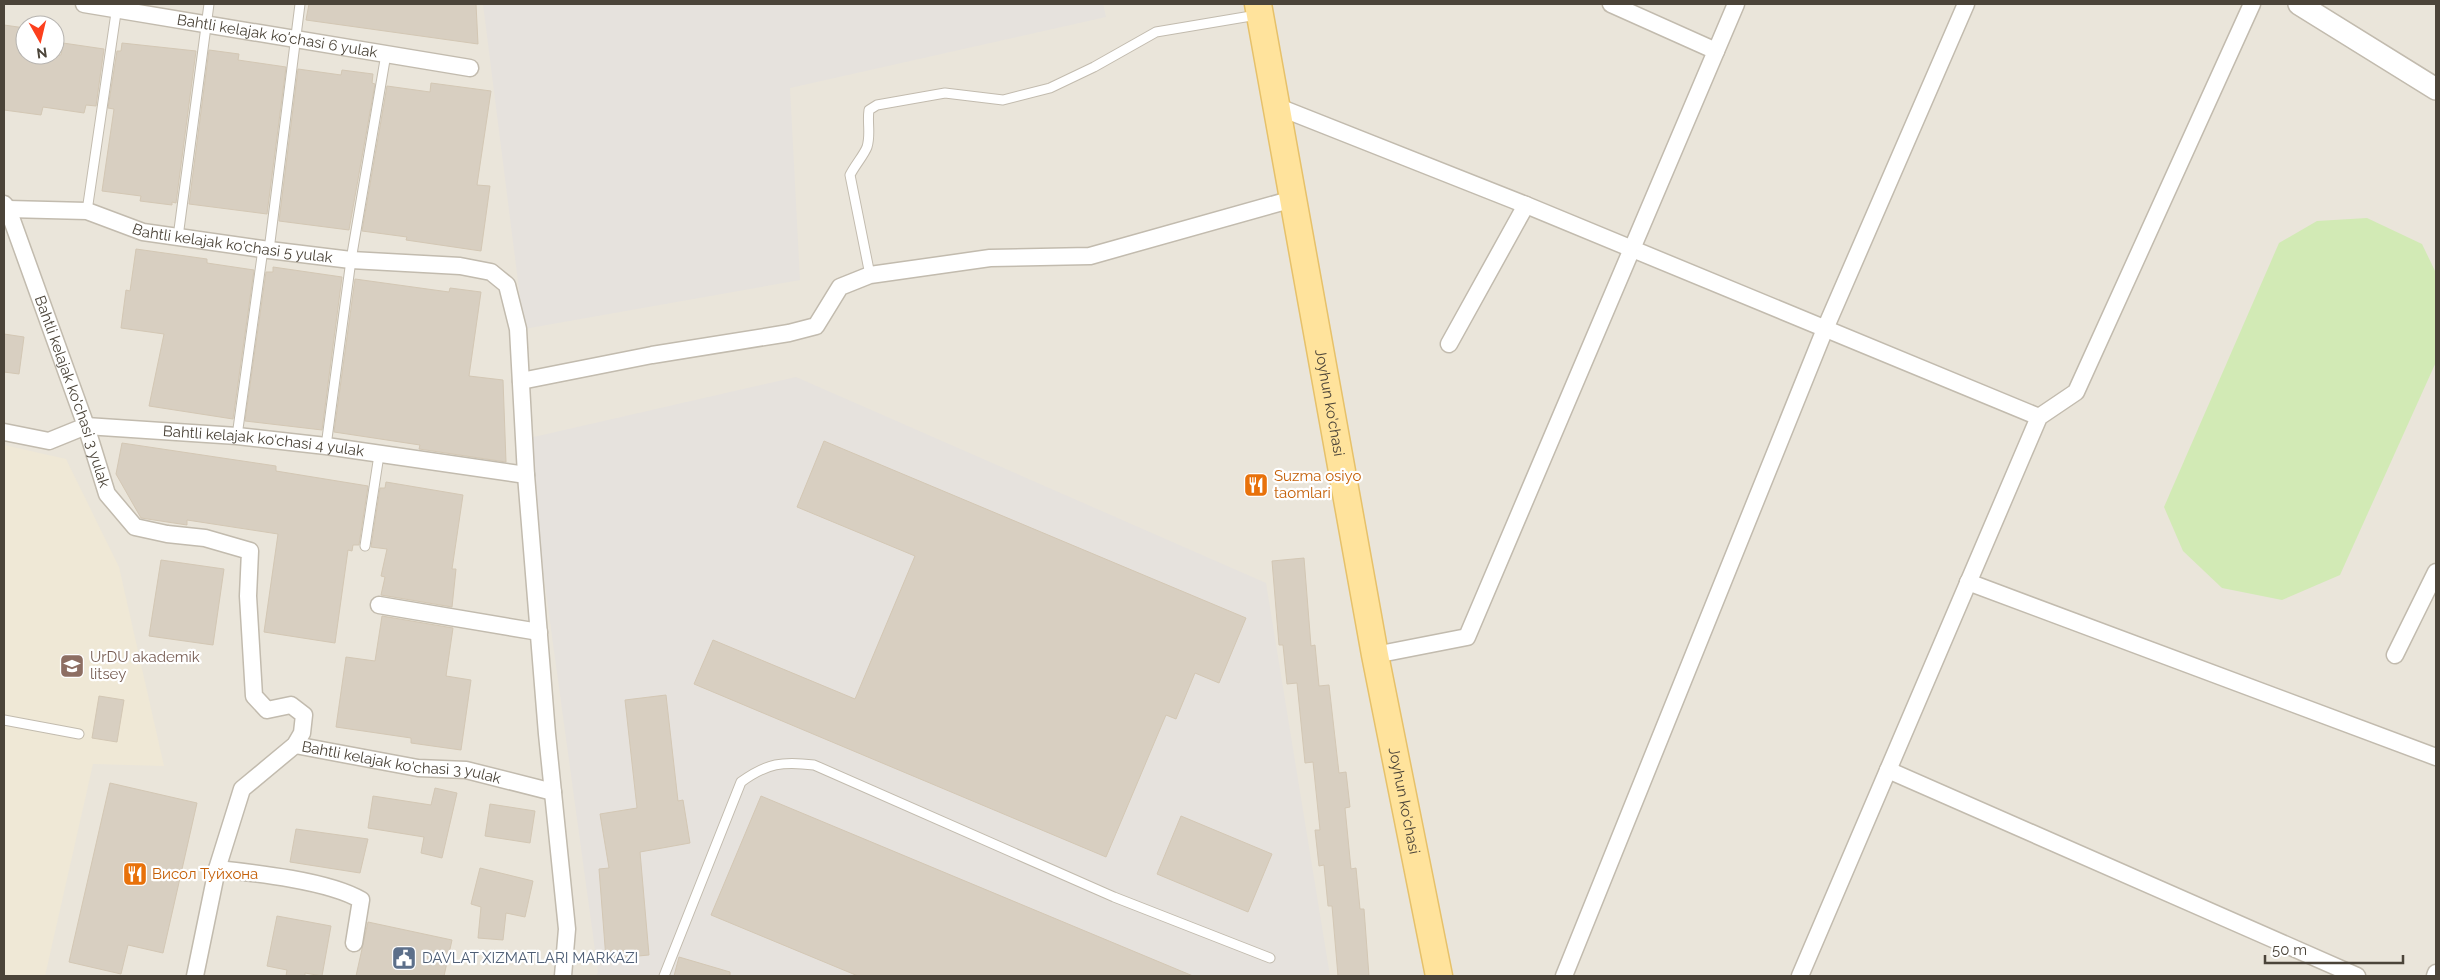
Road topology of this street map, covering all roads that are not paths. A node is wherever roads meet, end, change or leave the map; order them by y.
1 (84, 4) edge
2 (209, 4) edge
3 (300, 4) edge
4 (1611, 4) edge
5 (1736, 4) edge
6 (1966, 4) edge
7 (2252, 4) edge
8 (2299, 4) edge
9 (117, 6) edge
10 (1259, 9) edge
11 (206, 24) junction
12 (294, 39) junction
13 (1716, 51) junction
14 (386, 54) junction
15 (470, 68) dead end
16 (2436, 89) edge
17 (1276, 106) junction
18 (1293, 199) junction
19 (1526, 205) junction
20 (6, 206) edge
21 (87, 211) junction
22 (178, 237) junction
23 (1631, 248) junction
24 (266, 250) junction
25 (351, 260) junction
26 (870, 275) junction
27 (1825, 329) junction
28 (1449, 344) dead end
29 (521, 381) junction
30 (2038, 417) junction
31 (86, 426) junction
32 (4, 432) edge
33 (237, 436) junction
34 (326, 446) junction
35 (379, 455) junction
36 (526, 475) junction
37 (365, 546) dead end
38 (2436, 572) edge
39 (1968, 582) junction
40 (379, 605) dead end
41 (539, 632) junction
42 (1375, 655) junction
43 (2395, 655) dead end
44 (4, 720) edge
45 (79, 734) dead end
46 (295, 745) junction
47 (2436, 757) edge
48 (1888, 770) junction
49 (553, 792) junction
50 (217, 869) junction
51 (354, 943) dead end
52 (1270, 958) dead end
53 (195, 976) edge
54 (563, 976) edge
55 (664, 976) edge
56 (1439, 976) edge
57 (1564, 976) edge
58 (1800, 976) edge
59 (2357, 976) edge

1 - 9 street, Bahtli kelajak ko'chasi 6 yulak
2 - 11 lane
3 - 12 lane
4 - 13 street
5 - 13 street
6 - 27 street
7 - 30 street
8 - 16 street
9 - 11 street, Bahtli kelajak ko'chasi 6 yulak
9 - 21 lane
10 - 17 main road, Joyhun ko'chasi
10 - 26 lane
11 - 12 street, Bahtli kelajak ko'chasi 6 yulak
11 - 22 lane
12 - 14 street, Bahtli kelajak ko'chasi 6 yulak
12 - 24 lane
13 - 23 street
14 - 15 street, Bahtli kelajak ko'chasi 6 yulak
14 - 25 lane
17 - 18 main road, Joyhun ko'chasi
17 - 19 street
18 - 26 street
18 - 42 main road, Joyhun ko'chasi
19 - 23 street
19 - 28 street
20 - 21 street, Bahtli kelajak ko'chasi 5 yulak
20 - 31 street, Bahtli kelajak ko'chasi 3 yulak
21 - 22 street, Bahtli kelajak ko'chasi 5 yulak
22 - 24 street, Bahtli kelajak ko'chasi 5 yulak
23 - 27 street
23 - 42 street
24 - 25 street, Bahtli kelajak ko'chasi 5 yulak
24 - 33 lane
25 - 29 street, Bahtli kelajak ko'chasi 5 yulak
25 - 34 lane
26 - 29 street
27 - 30 street
27 - 57 street
29 - 36 street, Bahtli kelajak ko'chasi 5 yulak
30 - 39 street
31 - 32 street, Bahtli kelajak ko'chasi 4 yulak
31 - 33 street, Bahtli kelajak ko'chasi 4 yulak
31 - 46 street, Bahtli kelajak ko'chasi 3 yulak
33 - 34 street, Bahtli kelajak ko'chasi 4 yulak
34 - 35 street, Bahtli kelajak ko'chasi 4 yulak
35 - 36 street, Bahtli kelajak ko'chasi 4 yulak
35 - 37 lane
36 - 41 street, Bahtli kelajak ko'chasi 5 yulak
38 - 43 street
39 - 47 street
39 - 48 street
40 - 41 street
41 - 49 street, Bahtli kelajak ko'chasi 5 yulak
42 - 56 main road, Joyhun ko'chasi
44 - 45 lane
46 - 49 street, Bahtli kelajak ko'chasi 3 yulak
46 - 50 street
48 - 58 street
48 - 59 street
49 - 54 street, Bahtli kelajak ko'chasi 5 yulak
50 - 51 street
50 - 53 street
52 - 55 lane

